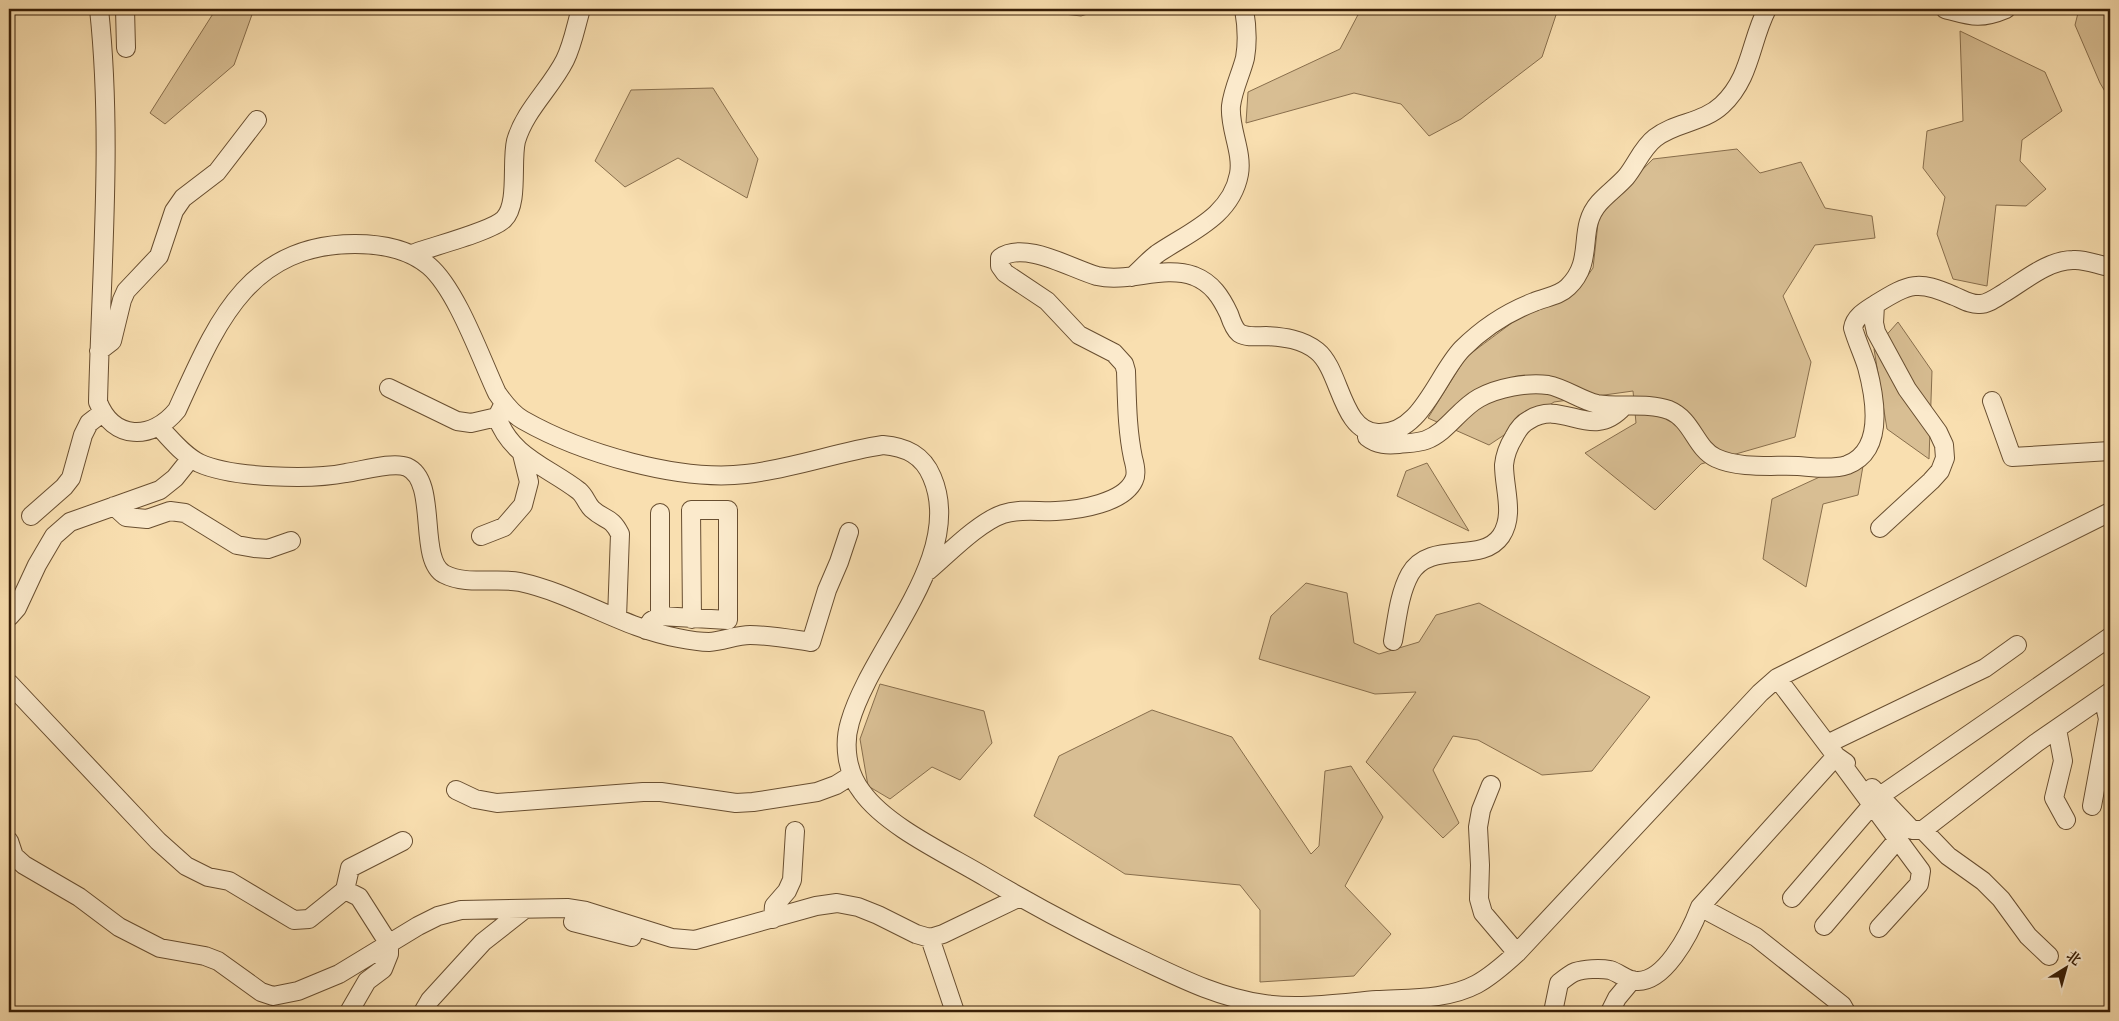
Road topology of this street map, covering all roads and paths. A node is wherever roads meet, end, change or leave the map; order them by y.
1 (99, 9) edge
2 (125, 9) edge
3 (581, 9) edge
4 (1244, 9) edge
5 (1768, 9) edge
6 (1945, 9) edge
7 (2006, 9) edge
8 (126, 48) dead end
9 (257, 120) dead end
10 (412, 254) junction
11 (2110, 267) edge
12 (1131, 278) junction
13 (1875, 305) junction
14 (99, 351) junction
15 (389, 388) dead end
16 (1992, 401) dead end
17 (1624, 406) junction
18 (500, 410) junction
19 (102, 413) junction
20 (159, 427) junction
21 (1362, 428) junction
22 (2110, 451) edge
23 (522, 454) junction
24 (191, 458) junction
25 (114, 506) junction
26 (2110, 512) edge
27 (660, 513) dead end
28 (31, 516) dead end
29 (1880, 528) dead end
30 (849, 532) dead end
31 (482, 536) dead end
32 (291, 541) dead end
33 (927, 571) junction
34 (660, 616) junction
35 (9, 617) edge
36 (618, 618) junction
37 (692, 619) junction
38 (646, 630) junction
39 (2110, 637) edge
40 (1393, 641) dead end
41 (2017, 645) dead end
42 (1777, 678) junction
43 (9, 682) edge
44 (2107, 694) edge
45 (2057, 728) junction
46 (1832, 750) junction
47 (852, 775) junction
48 (1490, 786) dead end
49 (456, 790) dead end
50 (1876, 800) junction
51 (2092, 806) dead end
52 (2066, 820) dead end
53 (1923, 830) junction
54 (795, 831) dead end
55 (9, 840) edge
56 (1898, 840) junction
57 (403, 841) dead end
58 (345, 890) junction
59 (1020, 897) junction
60 (1792, 898) dead end
61 (1700, 907) junction
62 (525, 909) junction
63 (773, 919) junction
64 (574, 922) dead end
65 (1824, 926) dead end
66 (1879, 928) dead end
67 (706, 938) junction
68 (930, 938) junction
69 (389, 944) junction
70 (1518, 953) junction
71 (2049, 956) dead end
72 (1632, 980) junction
73 (1268, 1008) edge
74 (348, 1012) edge
75 (423, 1012) edge
76 (955, 1012) edge
77 (1553, 1012) edge
78 (1610, 1012) edge
79 (1846, 1012) edge

1 - 14 street
2 - 8 street
3 - 10 street
4 - 12 street
5 - 21 street
6 - 7 street
9 - 14 street
10 - 18 street
10 - 20 street
11 - 13 street
12 - 21 street
12 - 33 street
13 - 17 street
13 - 29 street
14 - 19 street
15 - 18 street
16 - 22 street
17 - 21 street
17 - 40 street
18 - 23 street
18 - 33 street
19 - 20 street
19 - 28 street
20 - 24 street
23 - 31 street
23 - 36 street
24 - 25 street
24 - 36 street
25 - 32 street
25 - 35 street
26 - 42 street
27 - 34 street
30 - 38 street
33 - 47 street
34 - 37 street
34 - 38 street
36 - 38 street
37 - 37 street
39 - 50 street
41 - 46 street
42 - 46 street
42 - 70 street
43 - 58 street
44 - 45 street
44 - 51 street
45 - 52 street
45 - 53 street
46 - 50 street
46 - 61 street
47 - 49 street
47 - 59 street
48 - 70 street
50 - 53 street
50 - 56 street
50 - 60 street
53 - 71 street
54 - 63 street
55 - 69 street
56 - 65 street
56 - 66 street
57 - 58 street
58 - 69 street
59 - 68 street
59 - 73 street
61 - 72 street
61 - 79 street
62 - 67 street
62 - 69 street
62 - 75 street
63 - 67 street
63 - 68 street
64 - 67 street
68 - 76 street
69 - 74 street
70 - 73 street
72 - 77 street
72 - 78 street

